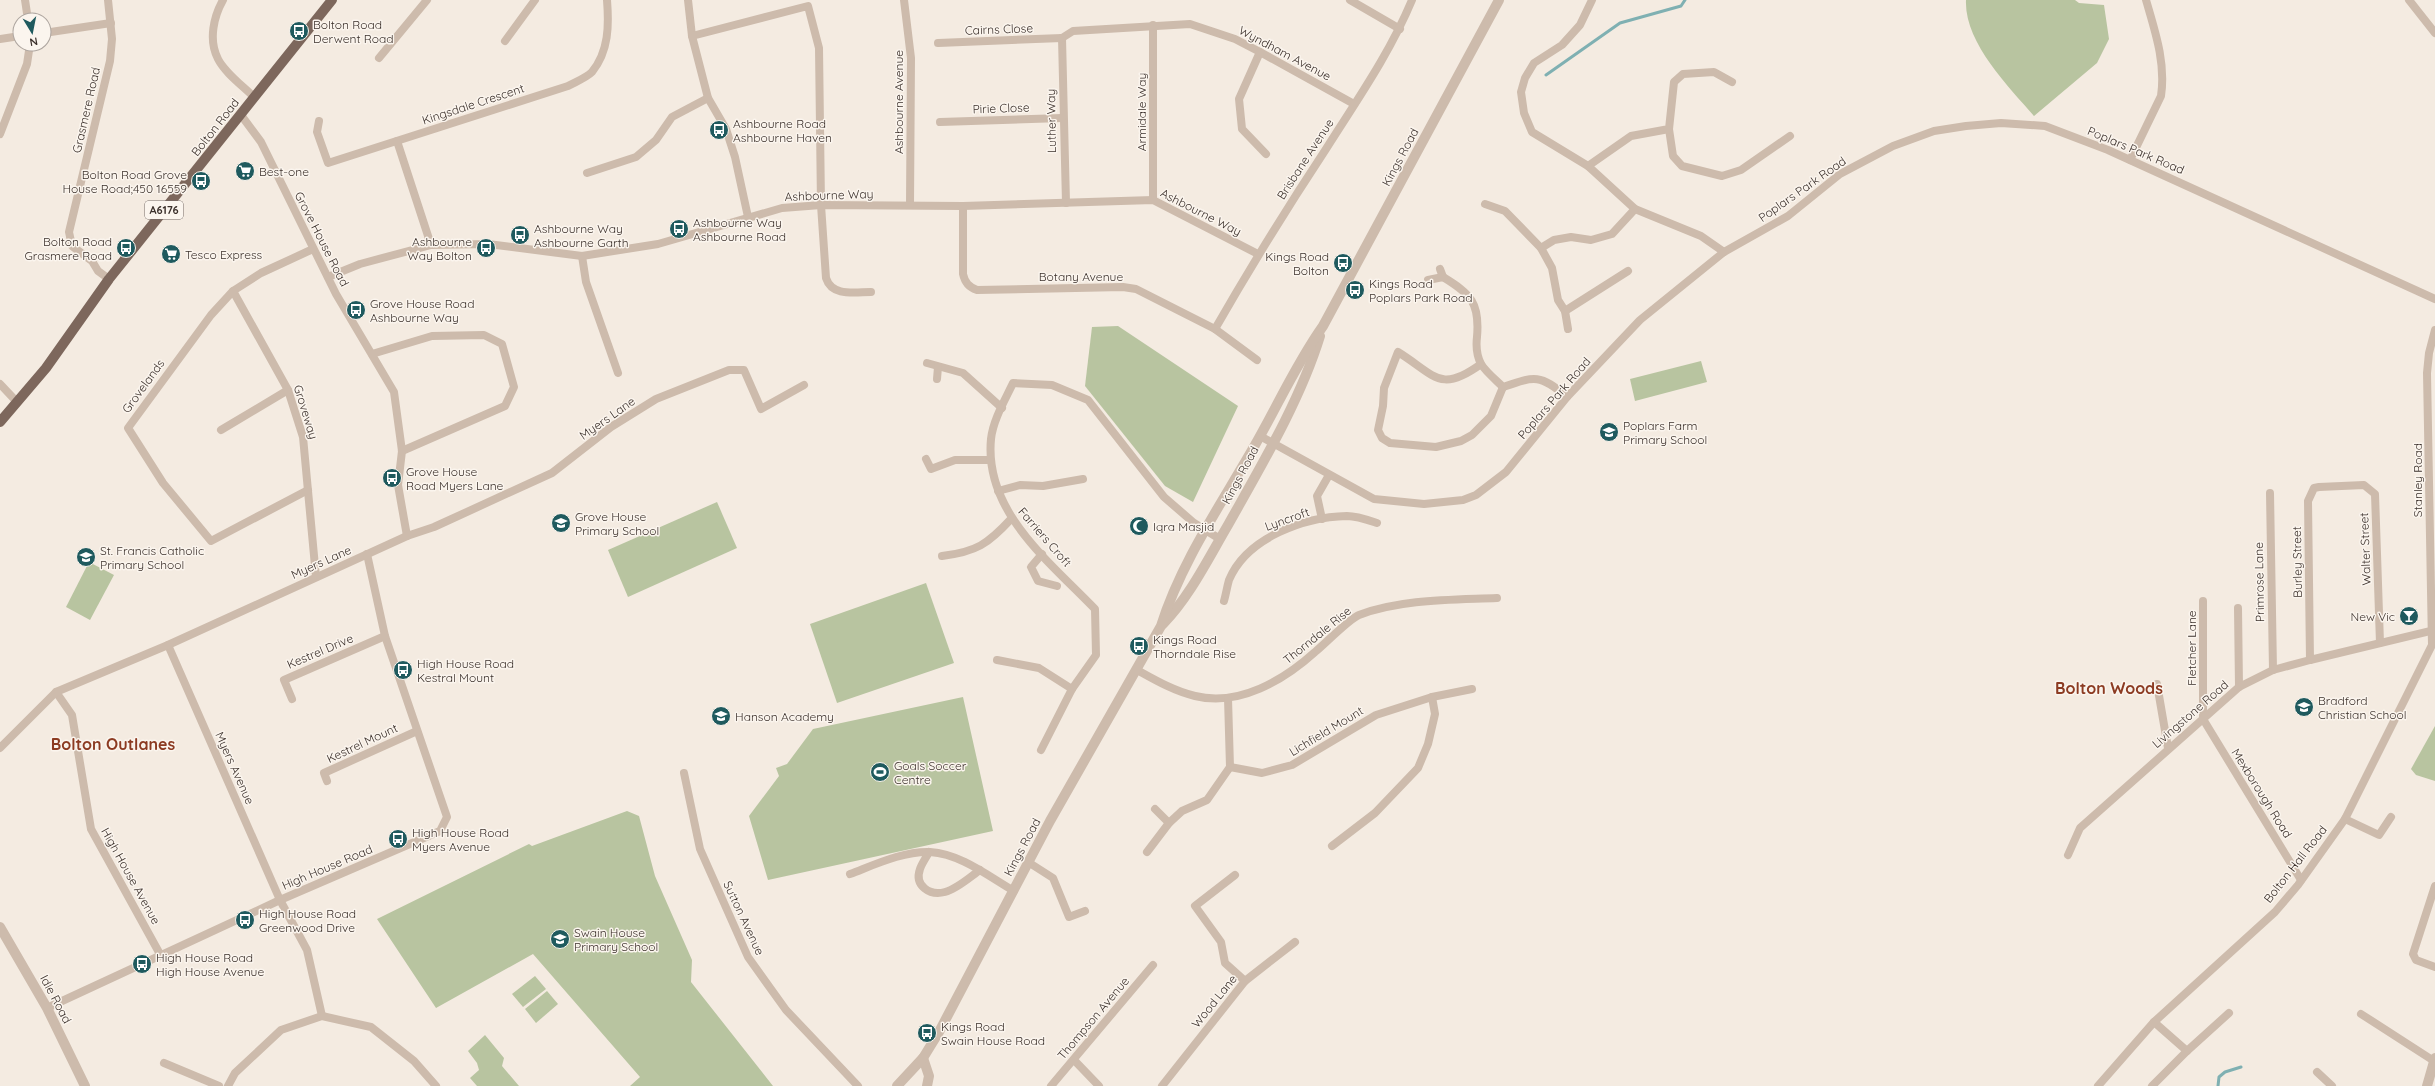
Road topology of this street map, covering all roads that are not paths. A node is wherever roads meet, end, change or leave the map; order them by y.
1 (25, 0) edge
2 (108, 0) edge
3 (224, 0) edge
4 (332, 0) edge
5 (427, 0) edge
6 (535, 0) edge
7 (607, 0) edge
8 (612, 0) edge
9 (688, 0) edge
10 (904, 0) edge
11 (1351, 0) edge
12 (1412, 0) edge
13 (1499, 0) edge
14 (1592, 0) edge
15 (2146, 0) edge
16 (2409, 0) edge
17 (809, 3) edge
18 (27, 12) edge
19 (111, 23) junction
20 (1153, 25) junction
21 (1400, 29) junction
22 (52, 32) edge
23 (2435, 33) edge
24 (692, 36) junction
25 (12, 37) edge
26 (1062, 38) junction
27 (0, 39) edge
28 (505, 41) dead end
29 (938, 43) dead end
30 (29, 52) edge
31 (1260, 52) junction
32 (378, 58) dead end
33 (1732, 82) dead end
34 (254, 97) junction
35 (708, 98) junction
36 (1354, 104) junction
37 (241, 115) junction
38 (1062, 118) junction
39 (319, 121) dead end
40 (940, 122) dead end
41 (1669, 129) junction
42 (0, 134) edge
43 (1790, 136) dead end
44 (397, 141) junction
45 (1266, 154) dead end
46 (2130, 160) junction
47 (1588, 166) junction
48 (587, 173) dead end
49 (1153, 200) junction
50 (1066, 203) junction
51 (910, 204) junction
52 (1485, 204) dead end
53 (821, 205) junction
54 (963, 206) junction
55 (1634, 210) junction
56 (748, 217) junction
57 (431, 245) junction
58 (1541, 248) junction
59 (313, 249) junction
60 (1724, 252) junction
61 (1258, 254) junction
62 (582, 256) junction
63 (1628, 271) dead end
64 (328, 277) junction
65 (109, 279) junction
66 (1428, 280) dead end
67 (233, 291) junction
68 (871, 292) dead end
69 (2435, 299) edge
70 (1565, 311) junction
71 (1323, 326) junction
72 (1215, 329) junction
73 (1568, 329) dead end
74 (2435, 330) edge
75 (372, 354) junction
76 (1257, 360) dead end
77 (927, 363) dead end
78 (1481, 364) junction
79 (938, 367) junction
80 (618, 373) dead end
81 (937, 379) dead end
82 (0, 384) edge
83 (804, 385) dead end
84 (1503, 387) junction
85 (288, 390) junction
86 (1567, 398) junction
87 (17, 402) junction
88 (1002, 408) junction
89 (0, 422) edge
90 (221, 430) dead end
91 (1260, 436) junction
92 (1273, 442) junction
93 (402, 451) junction
94 (926, 459) dead end
95 (990, 460) junction
96 (1329, 475) junction
97 (1083, 479) dead end
98 (2432, 483) edge
99 (2337, 486) joint
100 (308, 490) junction
101 (998, 491) junction
102 (2270, 493) dead end
103 (1011, 519) junction
104 (1322, 519) junction
105 (1377, 523) dead end
106 (1206, 531) junction
107 (2429, 533) junction
108 (407, 536) junction
109 (1220, 539) junction
110 (2435, 543) edge
111 (368, 554) junction
112 (1042, 554) junction
113 (942, 556) dead end
114 (316, 577) junction
115 (1057, 586) dead end
116 (1497, 598) dead end
117 (1224, 601) dead end
118 (2202, 601) dead end
119 (2238, 608) dead end
120 (1161, 626) junction
121 (2433, 631) edge
122 (385, 636) junction
123 (2380, 643) junction
124 (168, 646) junction
125 (997, 660) dead end
126 (2310, 660) junction
127 (1137, 670) junction
128 (2273, 670) junction
129 (2157, 684) dead end
130 (2239, 687) junction
131 (1072, 689) junction
132 (1472, 689) dead end
133 (56, 692) junction
134 (1432, 697) junction
135 (1228, 698) junction
136 (292, 699) dead end
137 (2203, 719) junction
138 (417, 731) junction
139 (0, 748) edge
140 (2168, 748) junction
141 (1041, 750) dead end
142 (1230, 767) junction
143 (684, 773) dead end
144 (327, 781) dead end
145 (1155, 809) dead end
146 (2391, 817) dead end
147 (2345, 819) junction
148 (1169, 823) junction
149 (1332, 846) dead end
150 (929, 852) junction
151 (1147, 852) dead end
152 (2068, 855) dead end
153 (1028, 862) junction
154 (980, 870) junction
155 (850, 874) dead end
156 (1235, 875) dead end
157 (2301, 880) junction
158 (2435, 886) edge
159 (1014, 890) junction
160 (280, 900) junction
161 (1084, 911) dead end
162 (0, 927) edge
163 (1295, 942) dead end
164 (161, 956) junction
165 (1153, 965) dead end
166 (2435, 967) edge
167 (1244, 981) junction
168 (47, 1008) junction
169 (2229, 1013) dead end
170 (2361, 1014) dead end
171 (322, 1016) junction
172 (2154, 1022) junction
173 (2187, 1051) junction
174 (923, 1058) junction
175 (1074, 1060) junction
176 (2434, 1060) edge
177 (164, 1063) dead end
178 (2317, 1072) dead end
179 (85, 1086) edge
180 (219, 1086) edge
181 (228, 1086) edge
182 (436, 1086) edge
183 (858, 1086) edge
184 (897, 1086) edge
185 (927, 1086) edge
186 (1051, 1086) edge
187 (1099, 1086) edge
188 (1162, 1086) edge
189 (2098, 1086) edge
190 (2152, 1086) edge
191 (2332, 1086) edge
192 (2427, 1086) edge

1 - 18 street
2 - 19 street, Grasmere Road
3 - 34 street
4 - 34 main road, Bolton Road / A6176
5 - 32 street
6 - 28 street
7 - 8 street
7 - 44 street, Kingsdale Crescent
9 - 24 street
10 - 51 street, Ashbourne Avenue
11 - 21 street
12 - 21 street, Brisbane Avenue
13 - 71 street, Kings Road
14 - 47 street
15 - 46 street
16 - 23 street
17 - 24 street
17 - 53 street
19 - 22 street
19 - 65 street, Grasmere Road
20 - 26 street, Wyndham Avenue
20 - 31 street, Wyndham Avenue
20 - 49 street, Armidale Way
21 - 36 street, Brisbane Avenue
24 - 35 street
25 - 27 street
26 - 29 street, Cairns Close
26 - 38 street, Luther Way
30 - 42 street
31 - 36 street, Wyndham Avenue
31 - 45 street
33 - 41 street
34 - 37 main road, Bolton Road / A6176
35 - 48 street
35 - 56 street
36 - 61 street, Brisbane Avenue
37 - 59 street, Grove House Road
37 - 65 main road, Bolton Road / A6176
38 - 40 street, Pirie Close
38 - 50 street, Luther Way
39 - 44 street, Kingsdale Crescent
41 - 43 street
41 - 47 street
44 - 57 street
46 - 60 street, Poplars Park Road
46 - 69 street, Poplars Park Road
47 - 55 street
49 - 50 street, Ashbourne Way
49 - 61 street, Ashbourne Way
50 - 54 street, Ashbourne Way
51 - 53 street, Ashbourne Way
51 - 54 street, Ashbourne Way
52 - 58 street
53 - 56 street, Ashbourne Way
53 - 68 street
54 - 72 street, Botany Avenue
55 - 58 street
55 - 60 street
56 - 62 street, Ashbourne Way
57 - 62 street, Ashbourne Way
57 - 64 street, Ashbourne Way
58 - 70 street
59 - 64 street, Grove House Road
59 - 67 street, Grovelands
60 - 86 street, Poplars Park Road
61 - 72 street, Brisbane Avenue
62 - 80 street
63 - 70 street
64 - 75 street, Grove House Road
65 - 87 main road, Bolton Road / A6176
66 - 78 street
67 - 85 street, Groveway
67 - 100 street, Grovelands
70 - 73 street
71 - 91 street, Kings Road
71 - 92 street, Kings Road
72 - 76 street, Botany Avenue
74 - 98 street, Stanley Road
75 - 93 street, Grove House Road
75 - 93 street
77 - 79 street
78 - 84 street
78 - 84 street
79 - 81 street
79 - 88 street
82 - 87 street
83 - 108 street, Myers Lane
84 - 86 street
85 - 90 street
85 - 100 street, Groveway
86 - 96 street, Poplars Park Road
87 - 89 main road, Bolton Road / A6176
88 - 95 street, Farriers Croft
88 - 106 street, Farriers Croft
91 - 92 street, Poplars Park Road
91 - 106 street, Kings Road
92 - 96 street, Poplars Park Road
92 - 109 street, Kings Road
93 - 108 street, Grove House Road
94 - 95 street
95 - 101 street, Farriers Croft
96 - 104 street, Lyncroft
97 - 101 street
98 - 107 street, Stanley Road
99 - 123 street, Walter Street
99 - 126 street, Burley Street
100 - 114 street, Groveway
101 - 103 street, Farriers Croft
102 - 128 street, Primrose Lane
103 - 112 street, Farriers Croft
103 - 113 street
104 - 105 street, Lyncroft
104 - 117 street, Lyncroft
106 - 109 street
106 - 120 street, Kings Road
107 - 110 street
107 - 121 street, Stanley Road
108 - 111 street, Myers Lane
109 - 120 street, Kings Road
111 - 114 street, Myers Lane
111 - 122 street, High House Road
112 - 115 street
112 - 131 street, Farriers Croft
114 - 124 street, Myers Lane
116 - 135 street, Thorndale Rise
118 - 137 street, Fletcher Lane
119 - 130 street
120 - 127 street, Kings Road
121 - 123 street, Livingstone Road
121 - 147 street, Bolton Hall Road
122 - 136 street, Kestrel Drive
122 - 138 street, High House Road
123 - 126 street, Livingstone Road
124 - 133 street, Myers Lane
124 - 160 street, Myers Avenue
125 - 131 street
126 - 128 street, Livingstone Road
127 - 135 street, Thorndale Rise
127 - 153 street, Kings Road
128 - 130 street, Livingstone Road
129 - 140 street
130 - 137 street, Livingstone Road
131 - 141 street, Farriers Croft
132 - 134 street, Lichfield Mount
133 - 139 street, Myers Lane
133 - 164 street, High House Avenue
134 - 142 street, Lichfield Mount
134 - 149 street
135 - 142 street
137 - 140 street, Livingstone Road
137 - 157 street, Mexborough Road
138 - 144 street, Kestrel Mount
138 - 160 street, High House Road
140 - 152 street, Livingstone Road
142 - 148 street
143 - 183 street, Sutton Avenue
145 - 148 street
146 - 147 street
147 - 157 street, Bolton Hall Road
148 - 151 street
150 - 154 street
150 - 154 street
150 - 155 street
153 - 159 street, Kings Road
153 - 161 street
154 - 159 street
156 - 167 street
157 - 172 street, Bolton Hall Road
158 - 166 street
159 - 174 street, Kings Road
160 - 164 street, High House Road
160 - 171 street, Myers Avenue
162 - 168 street, Idle Road
163 - 167 street, Wood Lane
164 - 168 street, High House Road
165 - 175 street, Thompson Avenue
167 - 188 street, Wood Lane
168 - 179 street, Idle Road
169 - 173 street
170 - 176 street
171 - 181 street
171 - 182 street
172 - 173 street
172 - 189 street, Bolton Hall Road
173 - 190 street
174 - 184 street, Kings Road
174 - 185 street
175 - 186 street, Thompson Avenue
175 - 187 street
176 - 192 street
177 - 180 street
178 - 191 street

